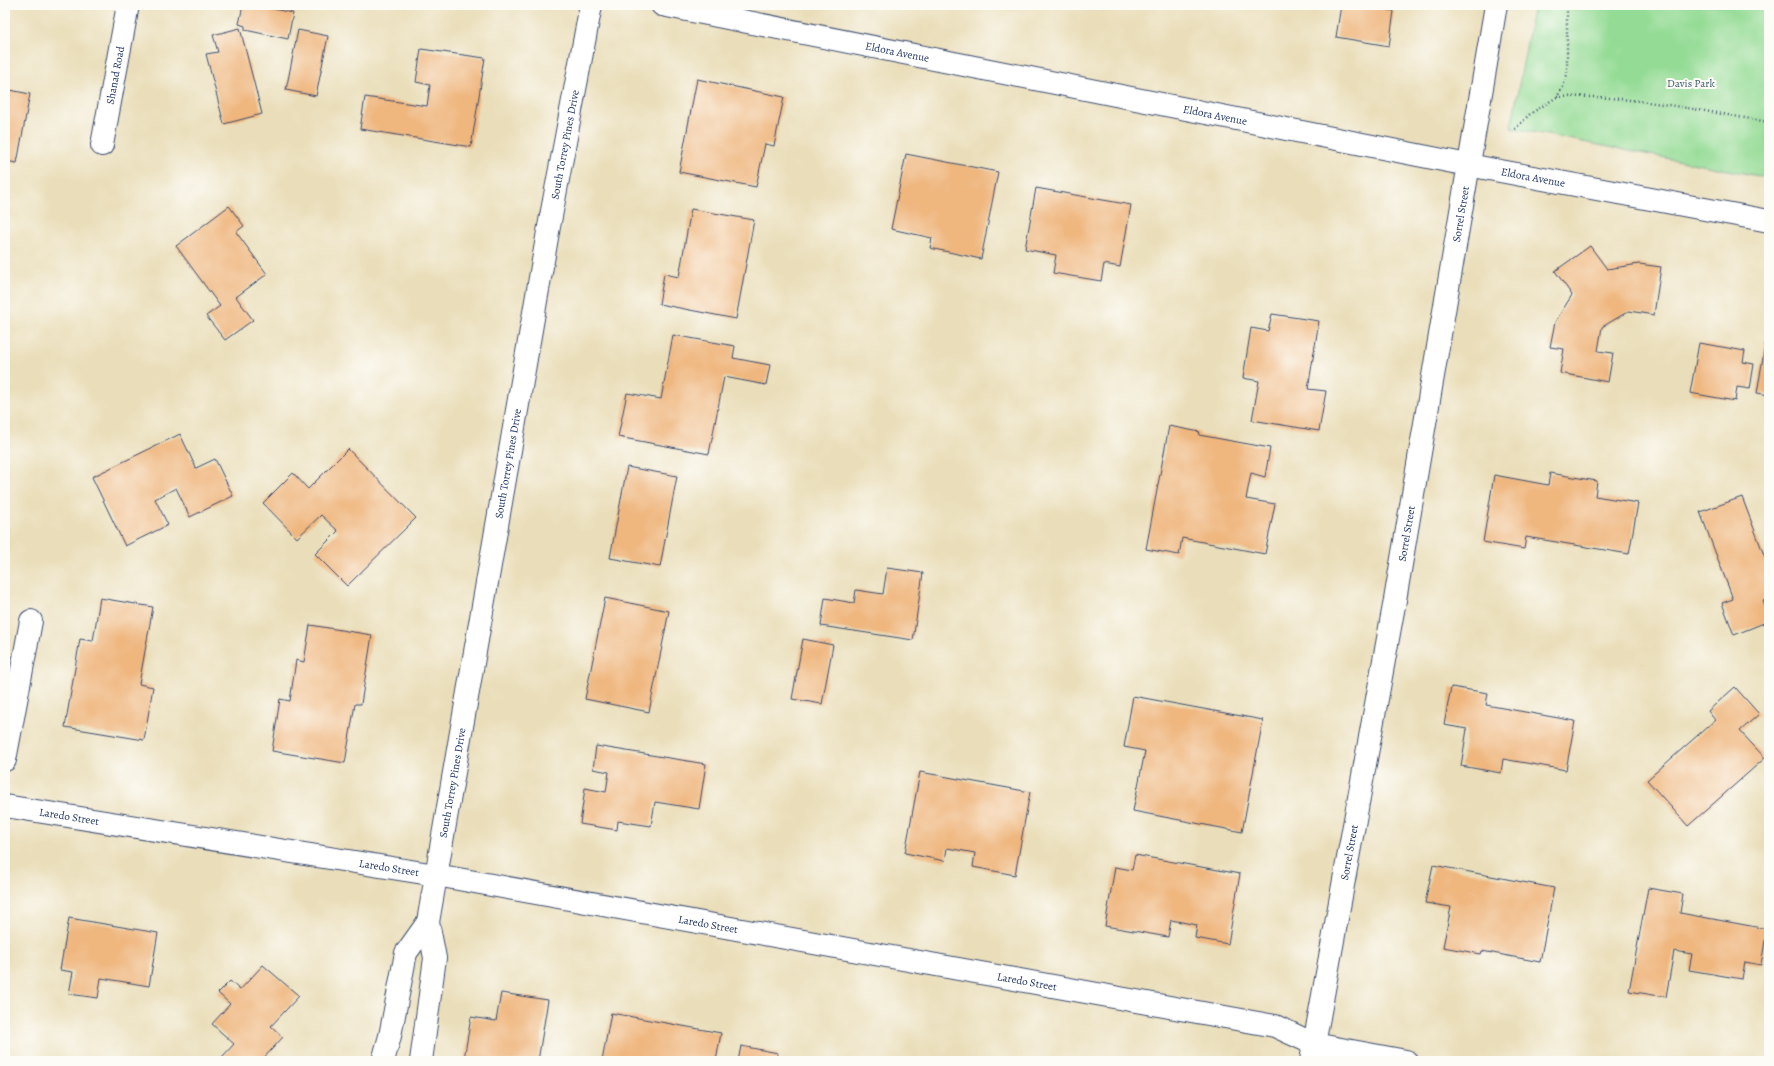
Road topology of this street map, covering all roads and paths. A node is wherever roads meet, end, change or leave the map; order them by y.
1 (128, 5) edge
2 (591, 5) edge
3 (662, 5) edge
4 (1496, 5) edge
5 (1568, 5) edge
6 (1557, 97) junction
7 (1769, 122) edge
8 (1515, 129) dead end
9 (102, 145) dead end
10 (1468, 165) junction
11 (1769, 221) edge
12 (31, 620) dead end
13 (5, 760) edge
14 (5, 806) edge
15 (436, 875) junction
16 (428, 922) junction
17 (1313, 1052) edge
18 (383, 1061) edge
19 (421, 1061) edge
20 (1406, 1061) edge

1 - 9 street, Shanad Road
2 - 15 street, South Torrey Pines Drive
3 - 10 street, Eldora Avenue
4 - 10 street, Sorrel Street
5 - 6 path
6 - 7 path
6 - 8 path
10 - 11 street, Eldora Avenue
10 - 17 street, Sorrel Street
12 - 13 street
14 - 15 street, Laredo Street
15 - 16 street, South Torrey Pines Drive
15 - 17 street, Laredo Street
16 - 18 street, South Torrey Pines Drive
16 - 19 street, South Torrey Pines Drive
17 - 20 street, Laredo Street

